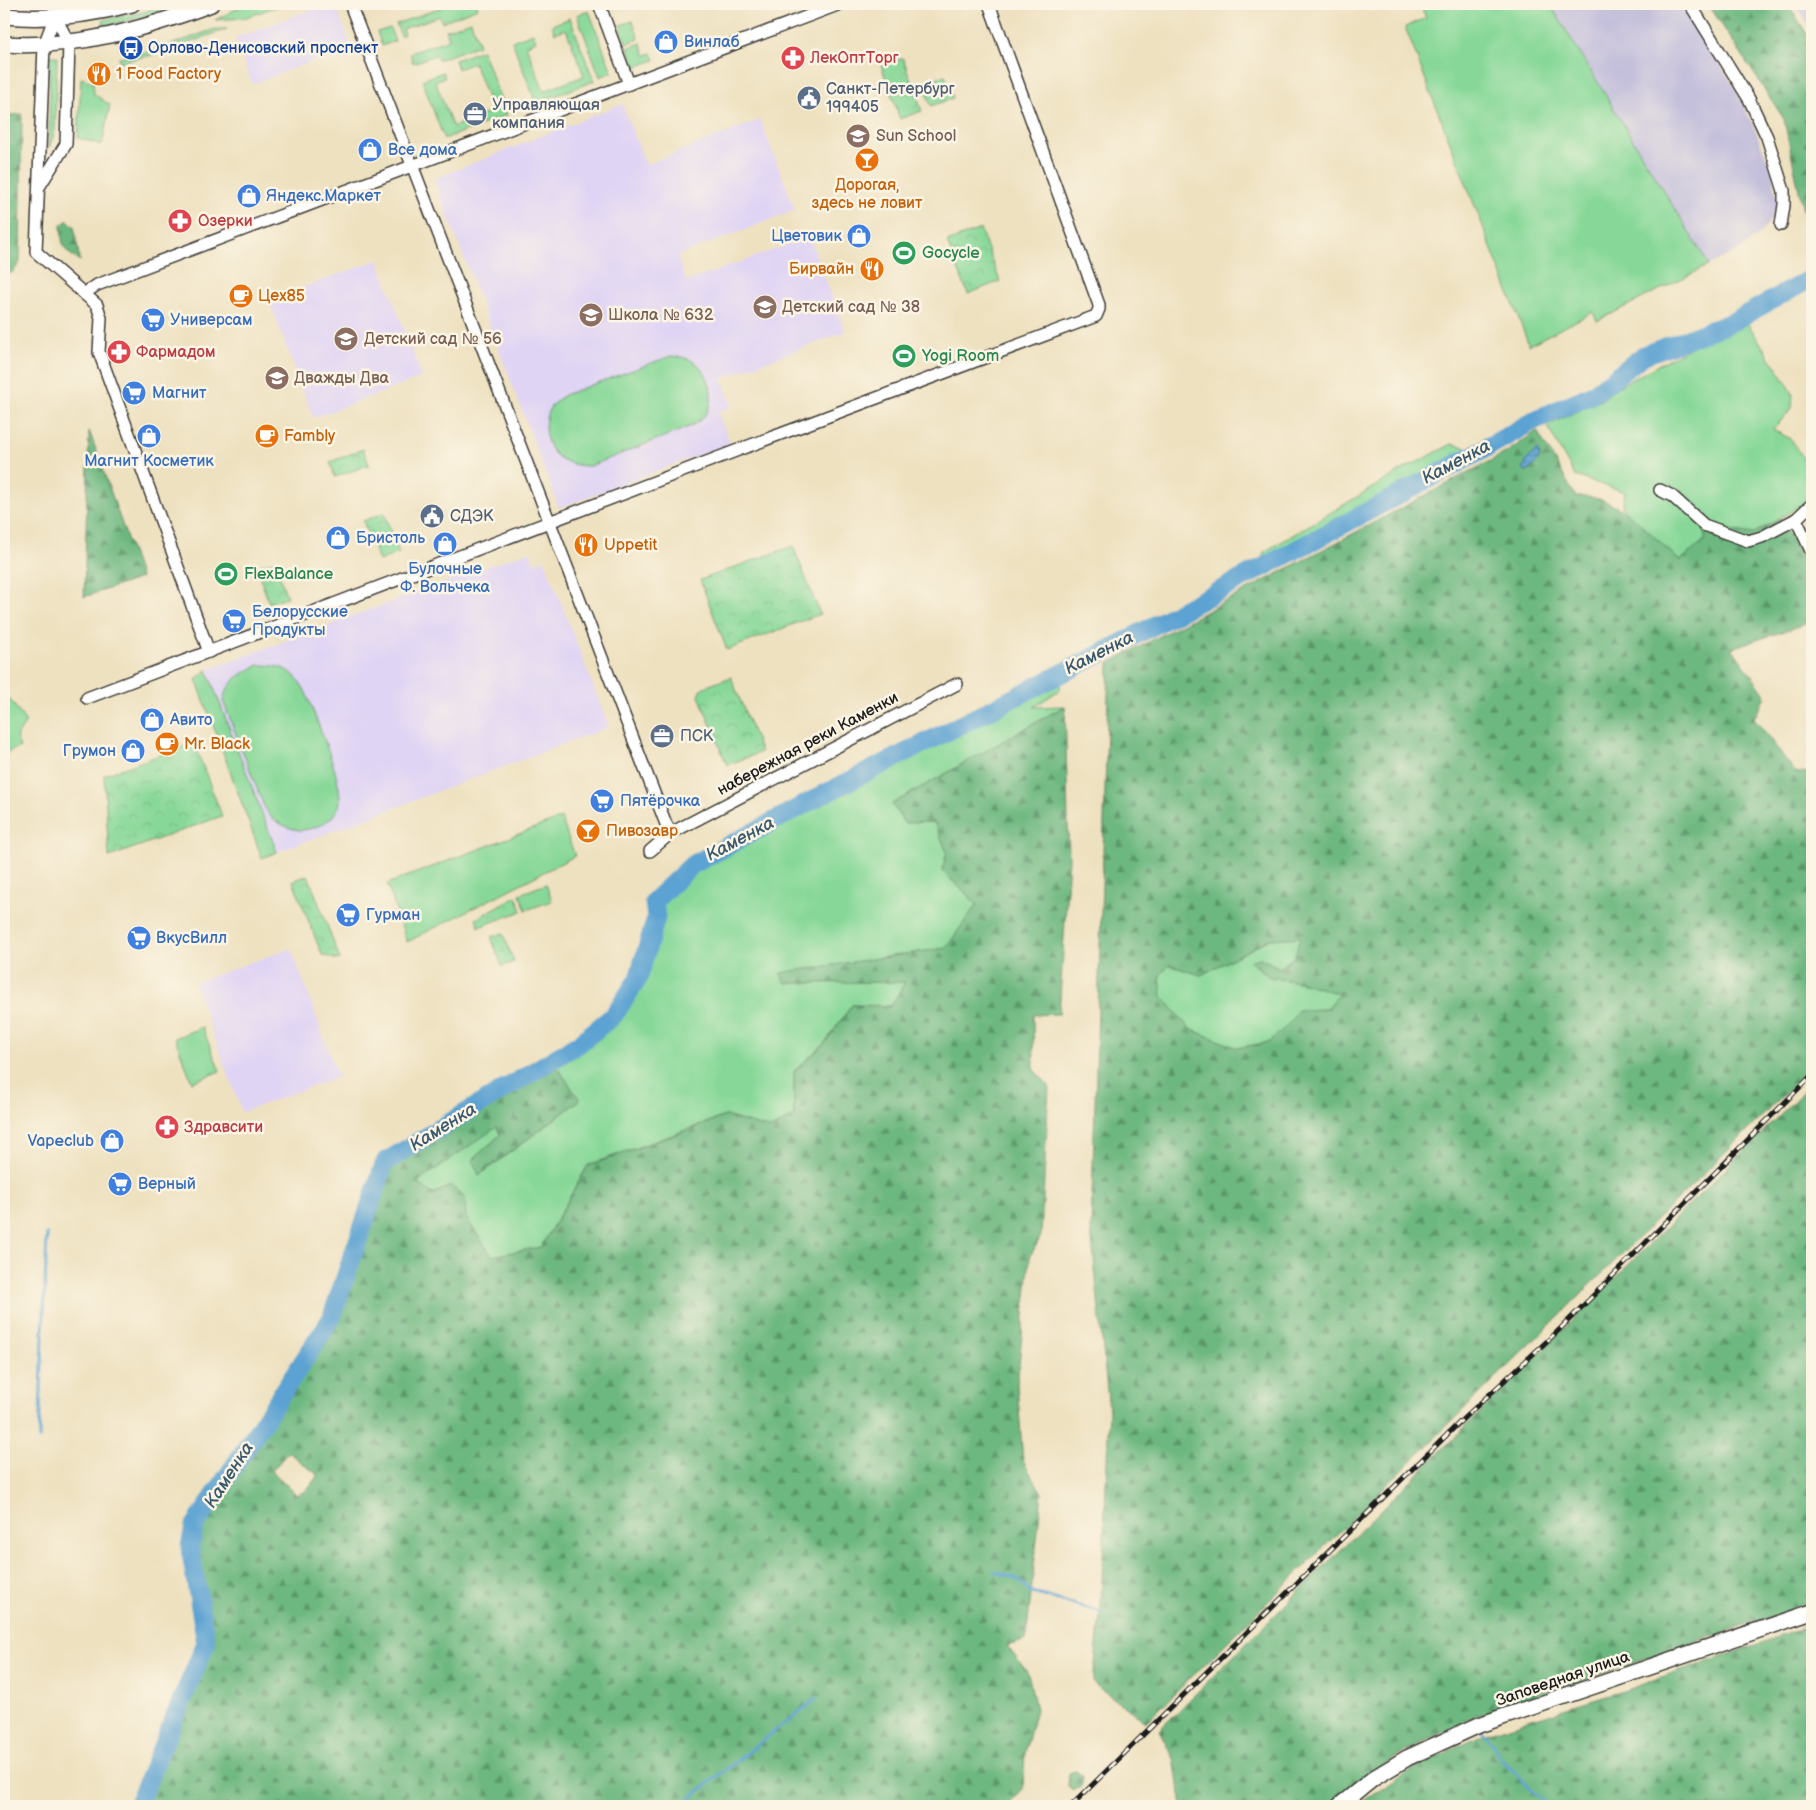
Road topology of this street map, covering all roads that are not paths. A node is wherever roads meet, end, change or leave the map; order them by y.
1 (132, 4) edge
2 (211, 4) edge
3 (350, 4) edge
4 (598, 4) edge
5 (840, 4) edge
6 (989, 4) edge
7 (1690, 4) edge
8 (4, 16) edge
9 (55, 16) junction
10 (69, 43) junction
11 (4, 44) edge
12 (44, 45) junction
13 (629, 84) junction
14 (413, 166) junction
15 (38, 188) junction
16 (1781, 225) dead end
17 (85, 293) junction
18 (1660, 490) dead end
19 (1812, 504) edge
20 (1796, 519) junction
21 (550, 522) junction
22 (1812, 553) edge
23 (209, 652) junction
24 (957, 684) dead end
25 (87, 698) dead end
26 (671, 833) junction
27 (650, 851) dead end
28 (1812, 1612) edge
29 (1339, 1806) edge

1 - 9 street
2 - 10 street
3 - 14 street
4 - 13 street
5 - 13 street
6 - 21 street
7 - 16 street
8 - 9 street
9 - 10 street
9 - 12 street
10 - 12 street
10 - 15 street
11 - 12 street
12 - 15 street
13 - 14 street
14 - 17 street
14 - 21 street
15 - 17 street
17 - 23 street
18 - 20 street
19 - 20 street
20 - 22 street
21 - 23 street
21 - 26 street
23 - 25 street
24 - 26 street, набережная реки Каменки
26 - 27 street, набережная реки Каменки
28 - 29 street, Заповедная улица

